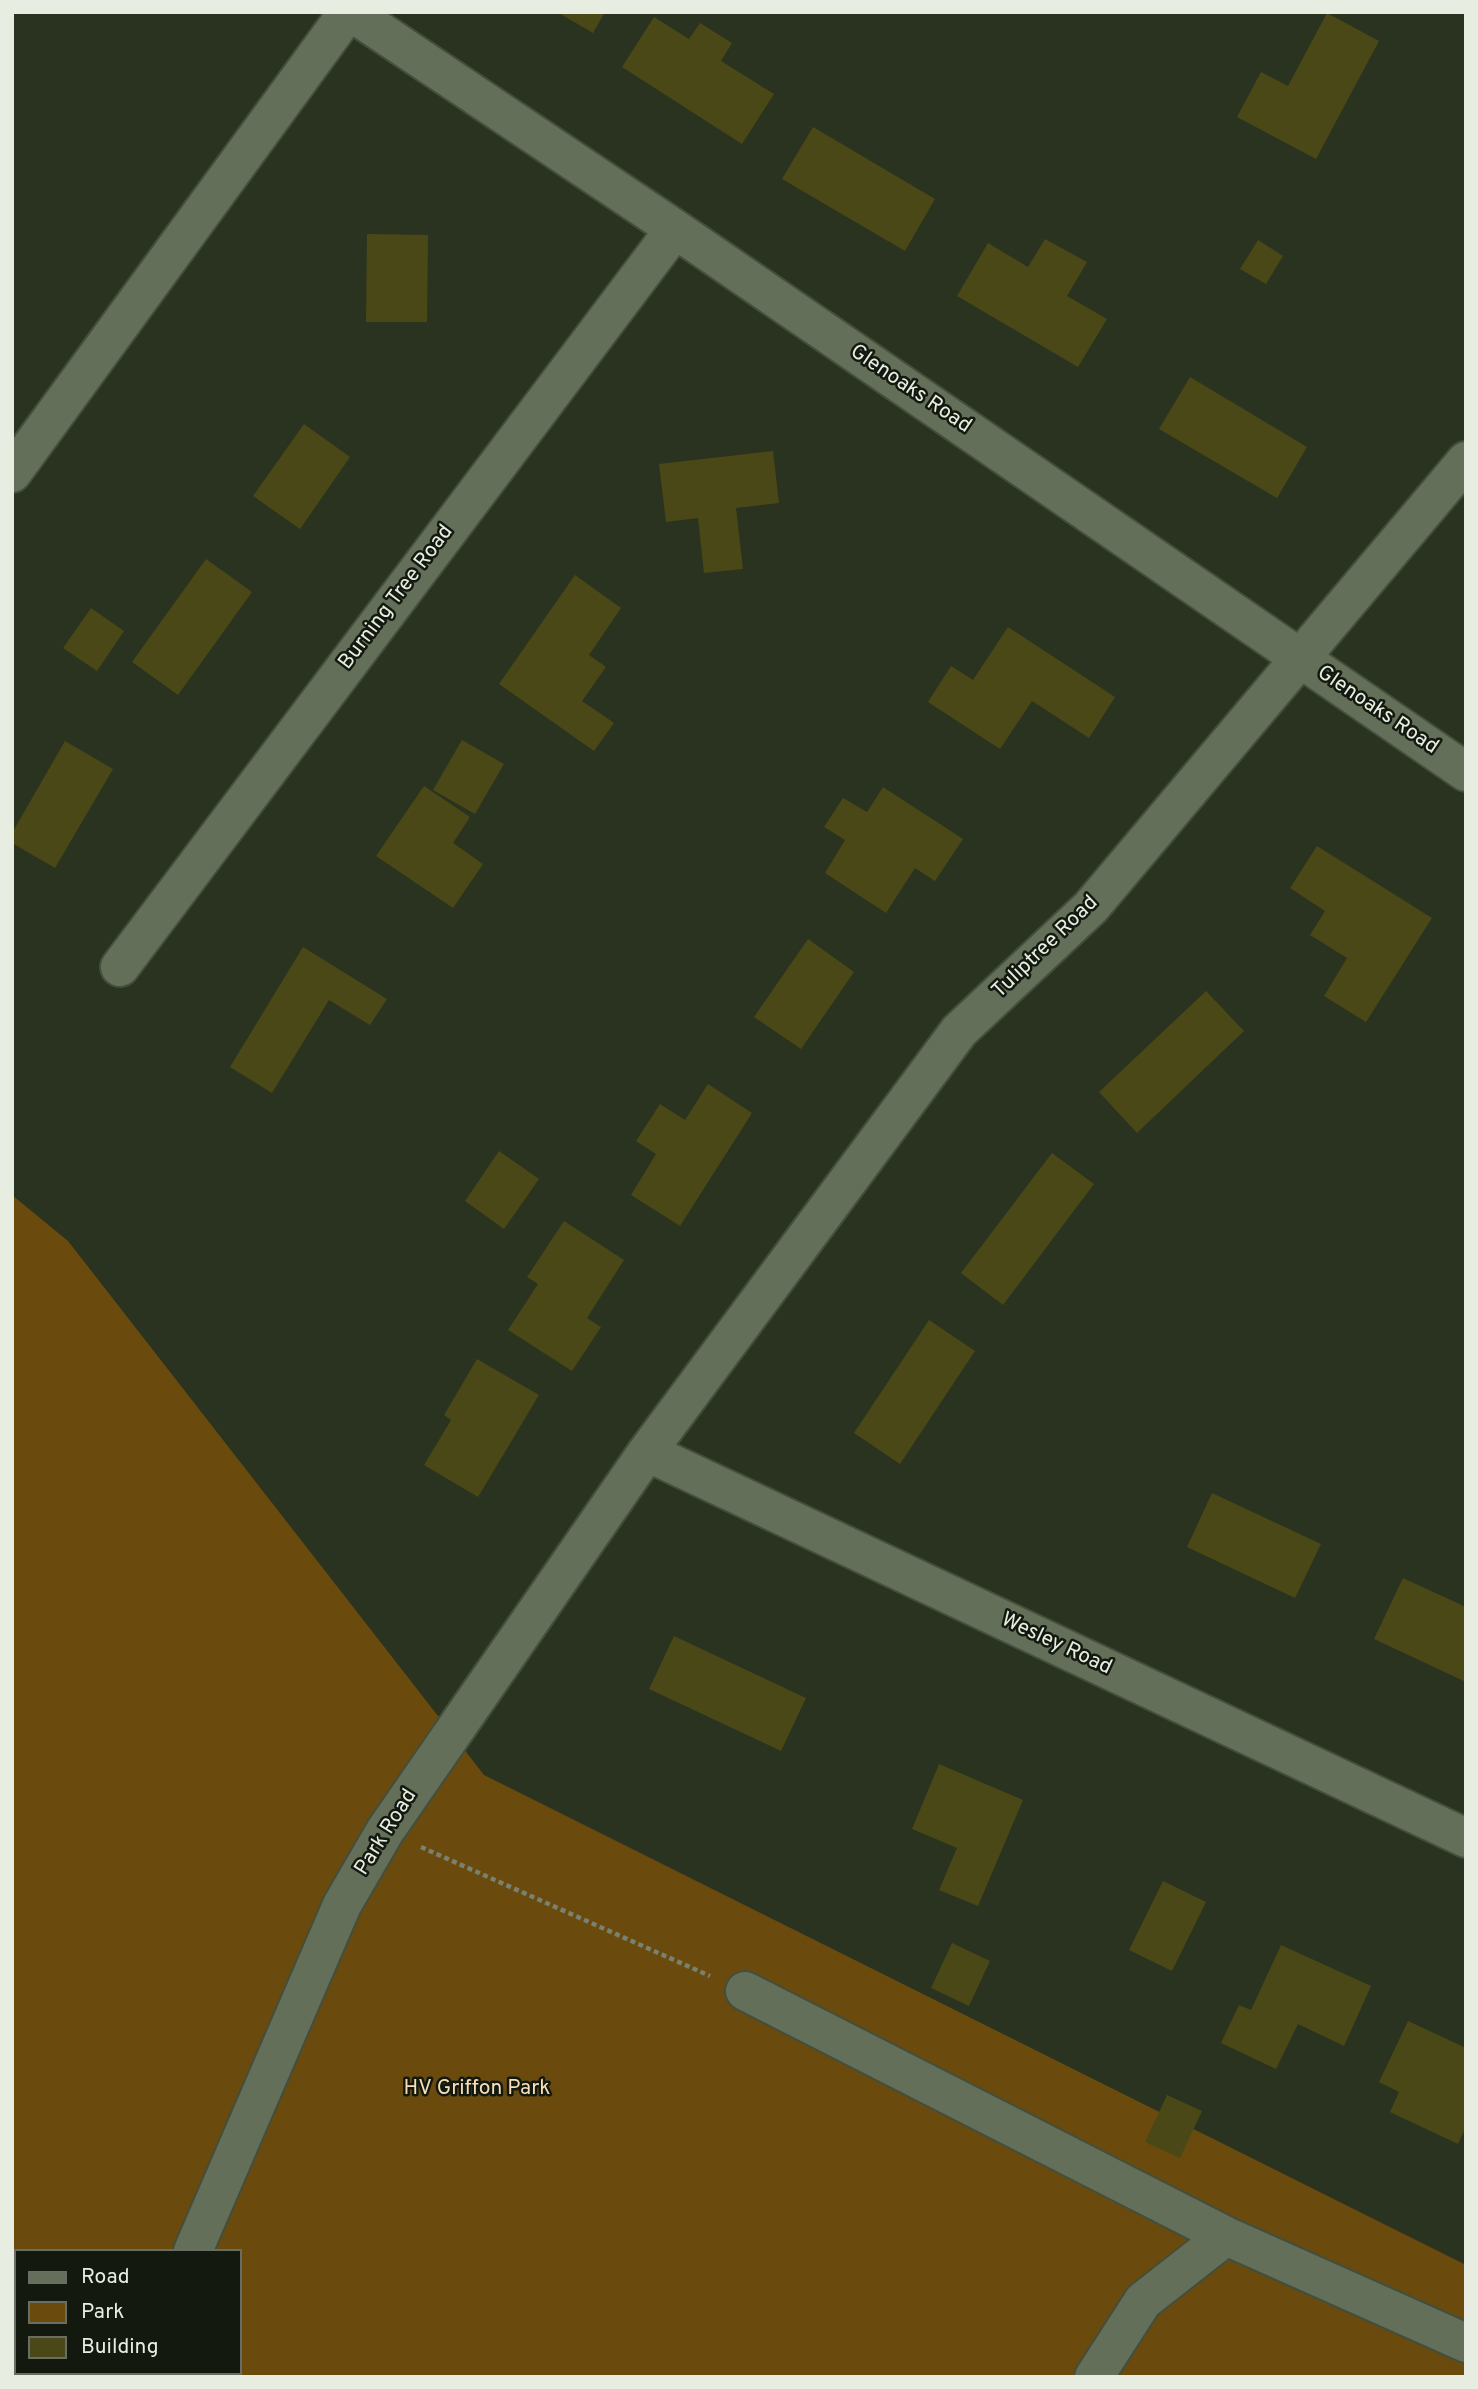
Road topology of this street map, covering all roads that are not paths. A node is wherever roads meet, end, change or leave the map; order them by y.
1 (350, 12) edge
2 (675, 229) junction
3 (1466, 461) edge
4 (12, 473) edge
5 (1301, 659) junction
6 (1466, 772) edge
7 (120, 967) dead end
8 (647, 1452) junction
9 (1466, 1838) edge
10 (745, 1991) road end
11 (1226, 2236) junction
12 (194, 2249) edge
13 (1466, 2343) edge
14 (1094, 2377) edge

1 - 2 street, Glenoaks Road
1 - 4 street
2 - 5 street, Glenoaks Road
2 - 7 street, Burning Tree Road
3 - 5 street, Tuliptree Road
5 - 6 street, Glenoaks Road
5 - 8 street, Tuliptree Road
8 - 9 street, Wesley Road
8 - 12 street, Park Road
10 - 11 street
11 - 13 street
11 - 14 street

